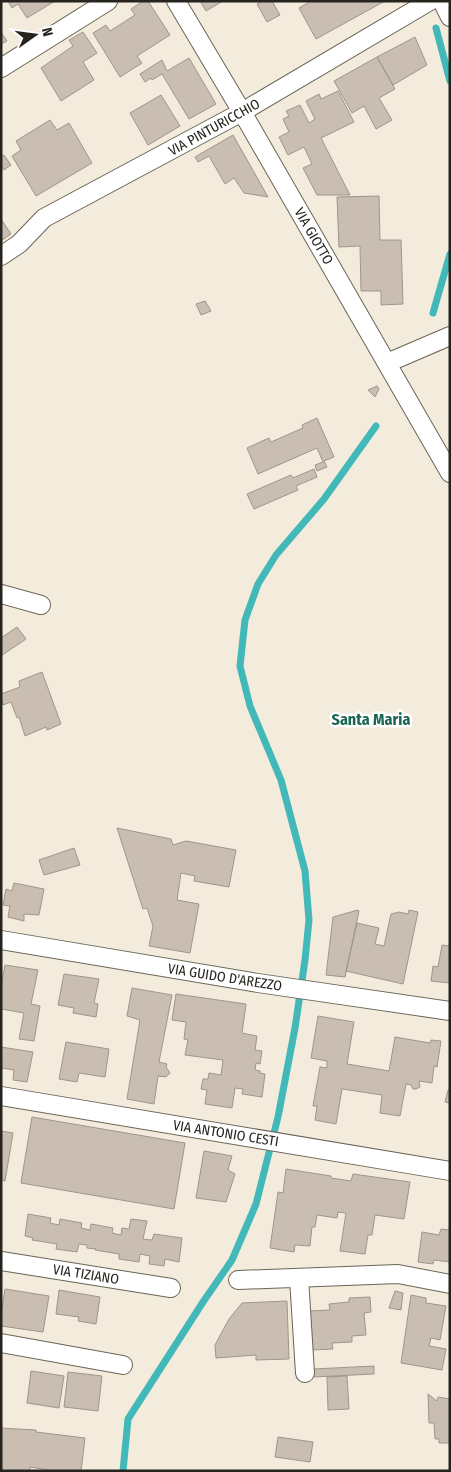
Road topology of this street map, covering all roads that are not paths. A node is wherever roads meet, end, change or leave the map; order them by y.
1 (108, 1) edge
2 (176, 1) edge
3 (430, 1) edge
4 (442, 1) edge
5 (450, 17) edge
6 (1, 68) edge
7 (242, 112) junction
8 (1, 256) edge
9 (450, 336) edge
10 (387, 363) junction
11 (450, 473) edge
12 (1, 594) edge
13 (41, 606) dead end
14 (1, 940) edge
15 (450, 1012) edge
16 (1, 1096) edge
17 (450, 1171) edge
18 (1, 1261) edge
19 (299, 1278) junction
20 (238, 1280) dead end
21 (450, 1284) edge
22 (171, 1288) dead end
23 (1, 1343) edge
24 (123, 1365) dead end
25 (305, 1373) dead end

1 - 6 street
2 - 7 street, VIA GIOTTO
3 - 7 street, VIA PINTURICCHIO
4 - 5 street
7 - 8 street, VIA PINTURICCHIO
7 - 10 street, VIA GIOTTO
9 - 10 street
10 - 11 street, VIA GIOTTO
12 - 13 street
14 - 15 street, VIA GUIDO D'AREZZO
16 - 17 street, VIA ANTONIO CESTI
18 - 22 street, VIA TIZIANO
19 - 20 street
19 - 21 street
19 - 25 street
23 - 24 street

